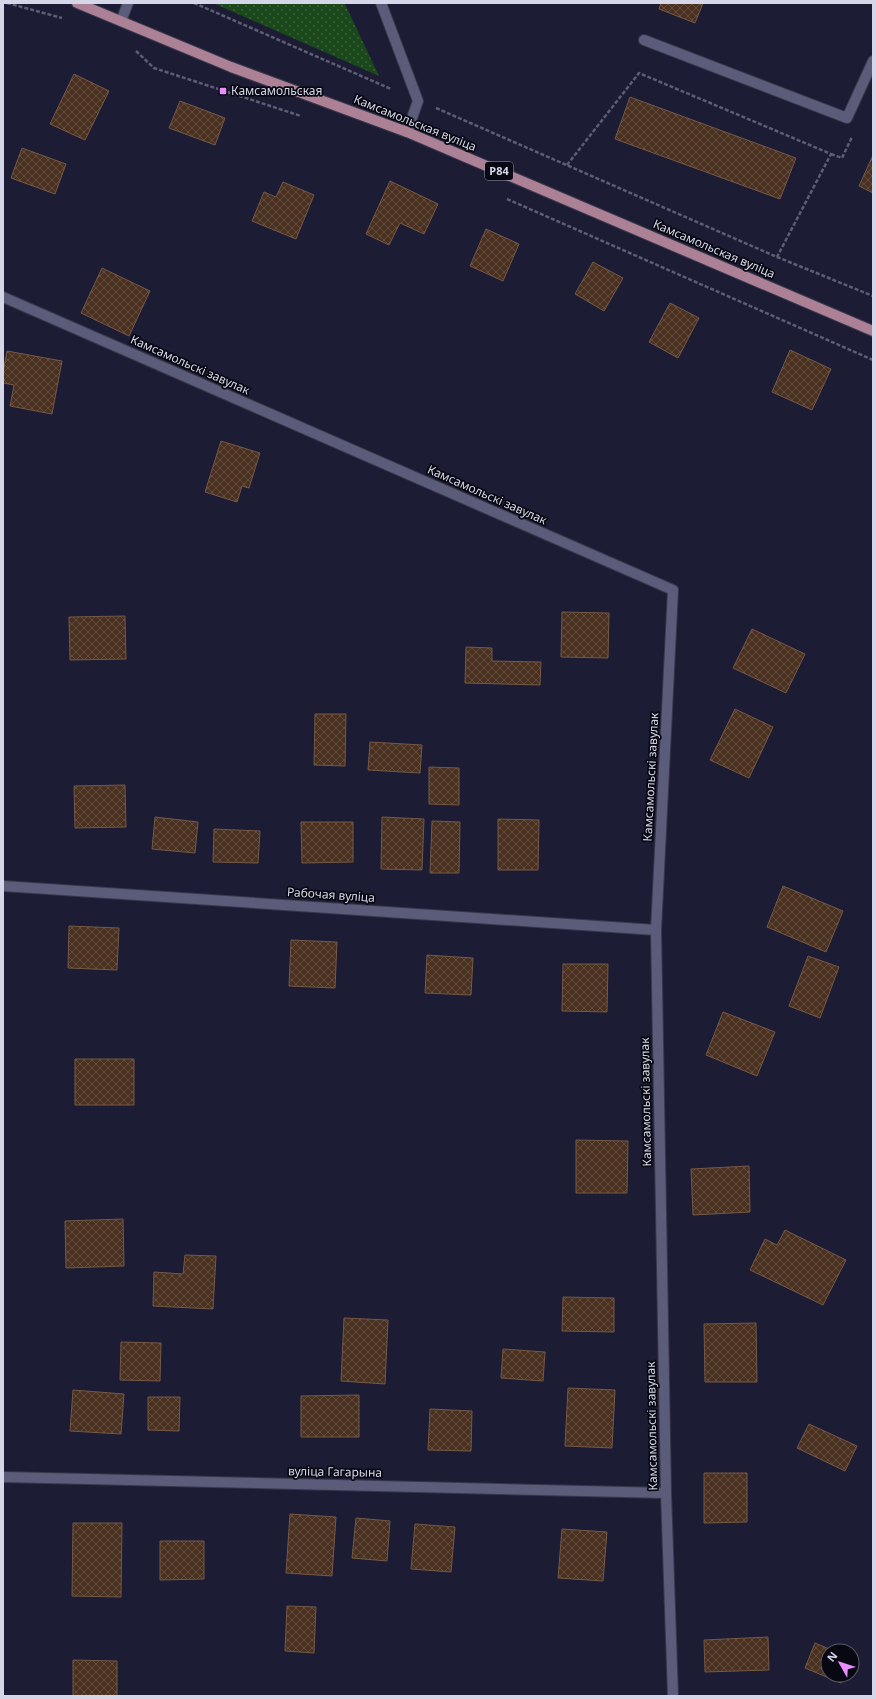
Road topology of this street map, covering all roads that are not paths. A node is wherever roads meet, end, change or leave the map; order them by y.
1 (77, 3) edge
2 (128, 3) edge
3 (382, 3) edge
4 (121, 20) junction
5 (644, 40) dead end
6 (873, 61) edge
7 (407, 132) junction
8 (3, 298) edge
9 (873, 331) edge
10 (3, 886) edge
11 (656, 930) junction
12 (3, 1477) edge
13 (666, 1493) junction
14 (672, 1696) edge

1 - 4 main road, Камсамольская вуліца / Р84
2 - 4 street
3 - 7 street
4 - 7 main road, Камсамольская вуліца / Р84
5 - 6 street
7 - 9 main road, Камсамольская вуліца / Р84
8 - 11 street, Камсамольскі завулак
10 - 11 street, Рабочая вуліца
11 - 13 street, Камсамольскі завулак
12 - 13 street, вуліца Гагарына
13 - 14 street, Камсамольскі завулак

